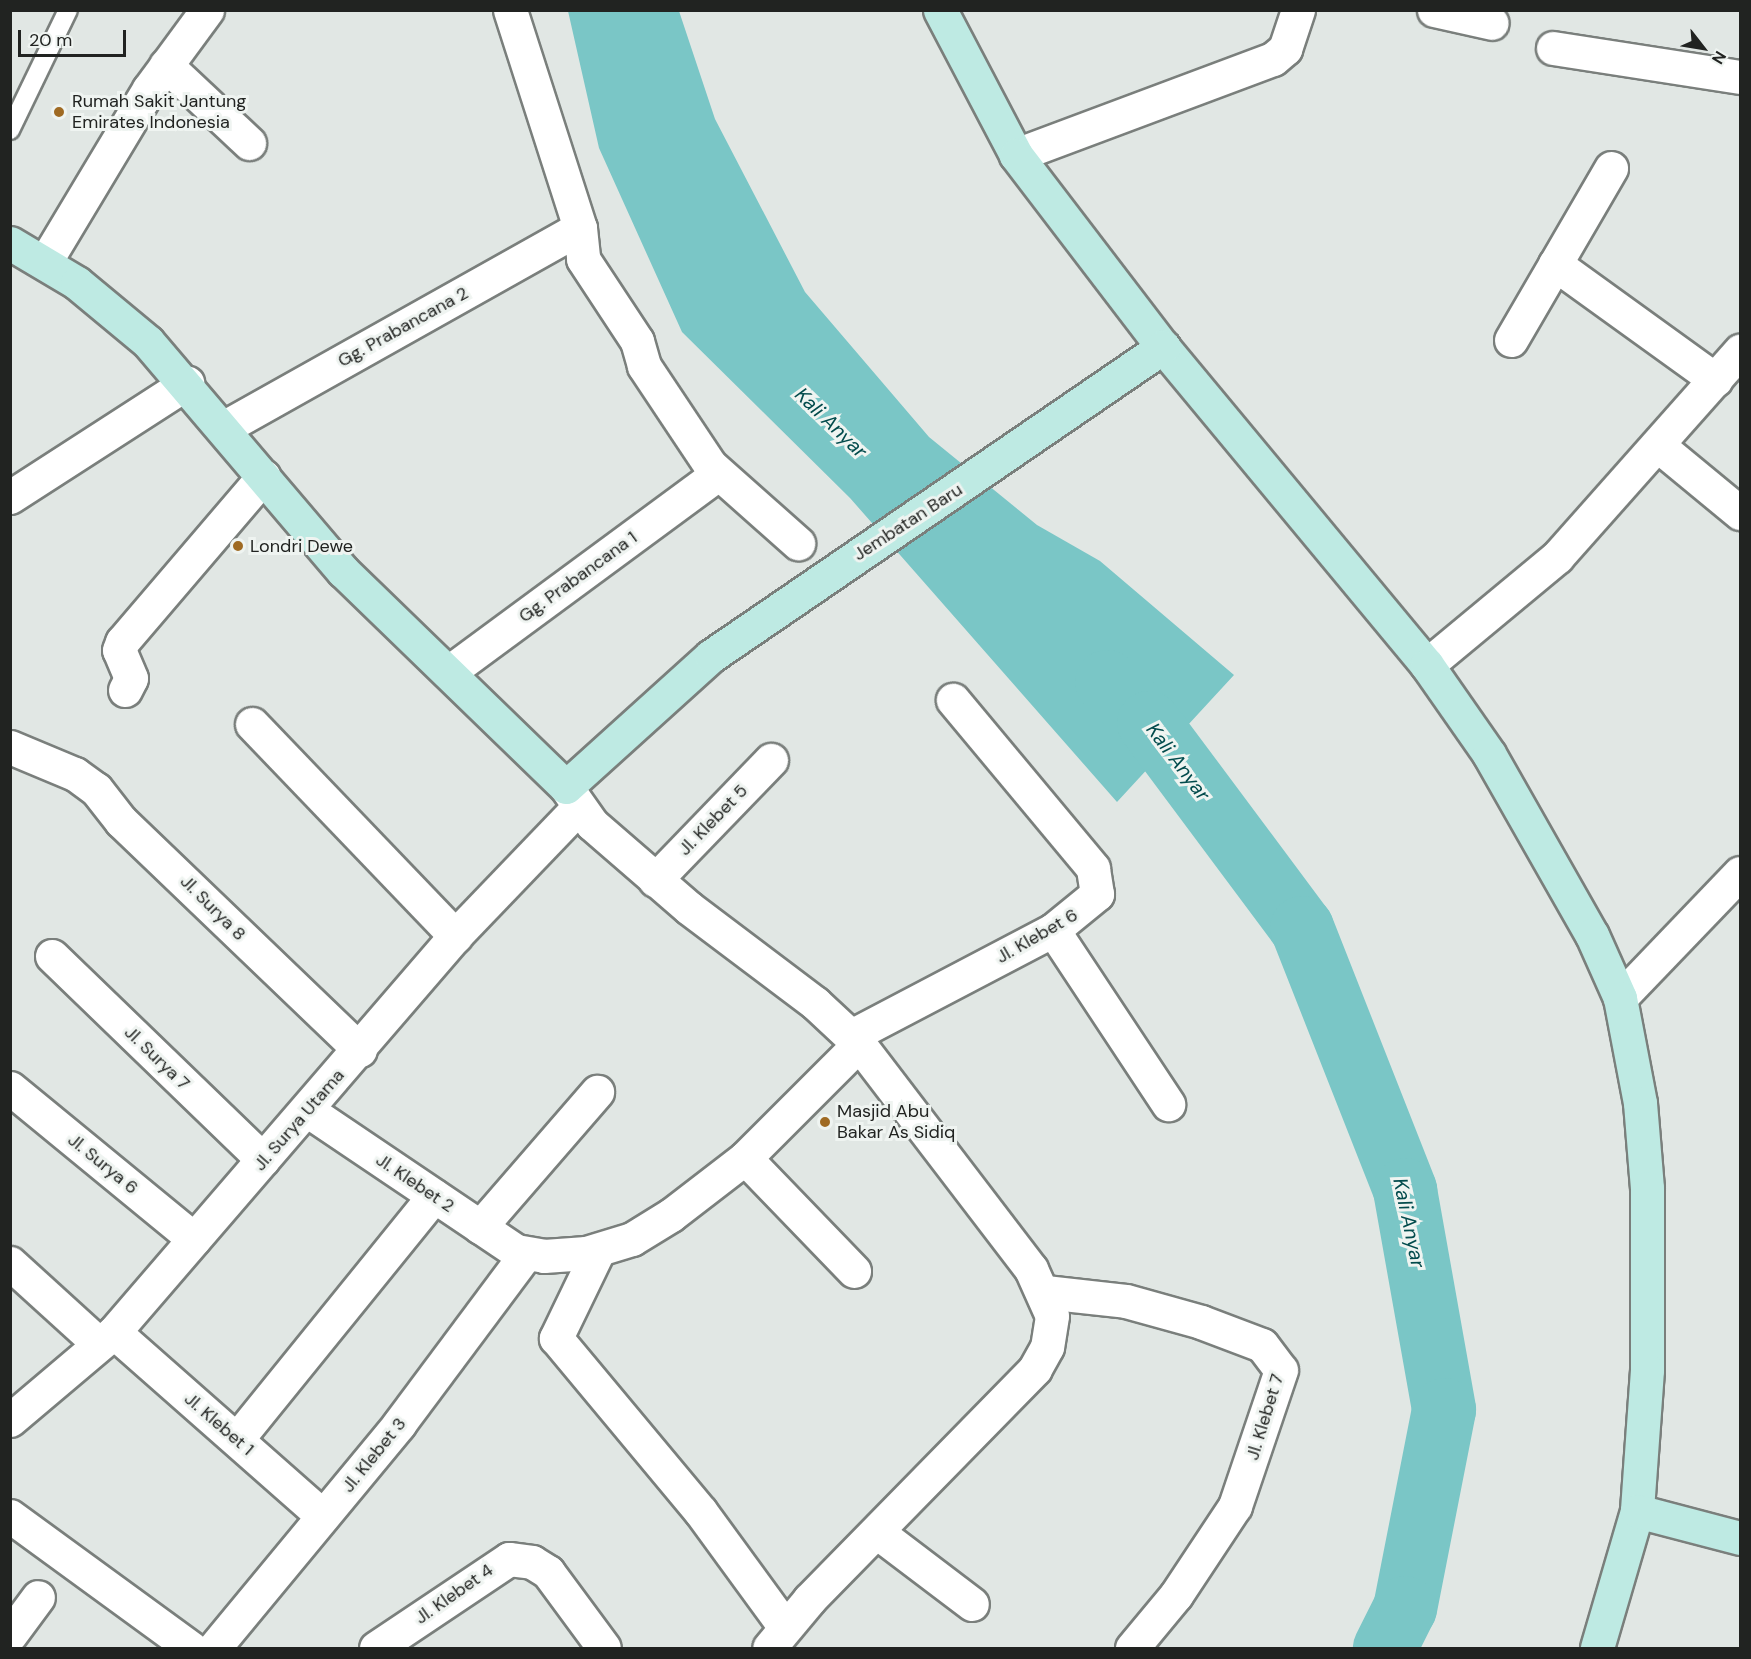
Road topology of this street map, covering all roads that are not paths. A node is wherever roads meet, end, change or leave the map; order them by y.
1 (68, 10) edge
2 (207, 10) edge
3 (510, 10) edge
4 (940, 10) edge
5 (1298, 10) edge
6 (1434, 10) edge
7 (1492, 24) dead end
8 (1553, 48) dead end
9 (166, 65) junction
10 (1740, 77) edge
11 (10, 130) edge
12 (249, 143) dead end
13 (1016, 155) junction
14 (1611, 168) dead end
15 (580, 228) junction
16 (10, 243) edge
17 (45, 262) junction
18 (1555, 264) junction
19 (1511, 340) dead end
20 (1163, 347) junction
21 (1740, 351) edge
22 (1716, 380) junction
23 (187, 383) junction
24 (225, 427) junction
25 (1660, 447) junction
26 (264, 476) junction
27 (708, 481) dead end
28 (10, 497) edge
29 (1740, 513) edge
30 (798, 543) dead end
31 (1427, 665) junction
32 (449, 672) junction
33 (125, 690) dead end
34 (953, 700) dead end
35 (252, 724) dead end
36 (10, 747) edge
37 (771, 760) dead end
38 (572, 798) junction
39 (1740, 873) edge
40 (656, 880) junction
41 (1053, 930) junction
42 (455, 936) junction
43 (52, 956) dead end
44 (1620, 998) junction
45 (855, 1040) junction
46 (360, 1050) junction
47 (10, 1088) edge
48 (597, 1092) dead end
49 (1168, 1104) dead end
50 (306, 1110) junction
51 (745, 1158) junction
52 (263, 1160) junction
53 (434, 1196) junction
54 (480, 1227) junction
55 (194, 1239) junction
56 (598, 1251) junction
57 (525, 1255) junction
58 (10, 1263) edge
59 (854, 1271) dead end
60 (1045, 1292) junction
61 (106, 1338) junction
62 (10, 1420) edge
63 (237, 1439) junction
64 (1637, 1511) junction
65 (10, 1516) edge
66 (323, 1516) junction
67 (877, 1532) junction
68 (1740, 1538) edge
69 (38, 1598) dead end
70 (972, 1604) dead end
71 (10, 1635) edge
72 (777, 1638) edge
73 (191, 1648) edge
74 (214, 1648) edge
75 (376, 1648) edge
76 (604, 1648) edge
77 (1132, 1648) edge
78 (1597, 1648) edge

1 - 11 lane
2 - 9 street
3 - 15 street
4 - 13 street
5 - 13 street
6 - 7 street
8 - 10 street
9 - 12 street
9 - 17 street
13 - 20 street
14 - 18 street
15 - 24 street, Gg. Prabancana 2
15 - 30 street
16 - 17 street
17 - 23 street
18 - 19 street
18 - 22 street
20 - 31 street
20 - 38 street, Jembatan Baru
21 - 22 street
22 - 25 street
23 - 24 street
23 - 28 street
24 - 26 street
25 - 29 street
25 - 31 street
26 - 32 street
26 - 33 street
27 - 32 street, Gg. Prabancana 1
31 - 44 street
32 - 38 street
34 - 41 street, Jl. Klebet 6
35 - 42 street
36 - 46 street, Jl. Surya 8
37 - 40 street, Jl. Klebet 5
38 - 40 street
38 - 42 street, Jl. Surya Utama
39 - 44 street
40 - 45 street
41 - 45 street, Jl. Klebet 6
41 - 49 street
42 - 46 street, Jl. Surya Utama
43 - 52 street, Jl. Surya 7
44 - 64 street
45 - 51 street, Jl. Klebet 6
45 - 60 street
46 - 50 street, Jl. Surya Utama
47 - 55 street, Jl. Surya 6
48 - 54 street
50 - 52 street, Jl. Surya Utama
50 - 53 street, Jl. Klebet 2
51 - 56 street, Jl. Klebet 6
51 - 59 street
52 - 55 street, Jl. Surya Utama
53 - 54 street, Jl. Klebet 2
53 - 63 street
54 - 57 street, Jl. Klebet 2
55 - 61 street, Jl. Surya Utama
56 - 57 street
56 - 72 street
57 - 66 street, Jl. Klebet 3
58 - 61 street, Jl. Klebet 1
60 - 67 street
60 - 77 street, Jl. Klebet 7
61 - 62 street, Jl. Surya Utama
61 - 63 street, Jl. Klebet 1
63 - 66 street, Jl. Klebet 1
64 - 68 street
64 - 78 street
65 - 73 street
66 - 74 street, Jl. Klebet 3
67 - 70 street
67 - 72 street
69 - 71 street
75 - 76 street, Jl. Klebet 4

